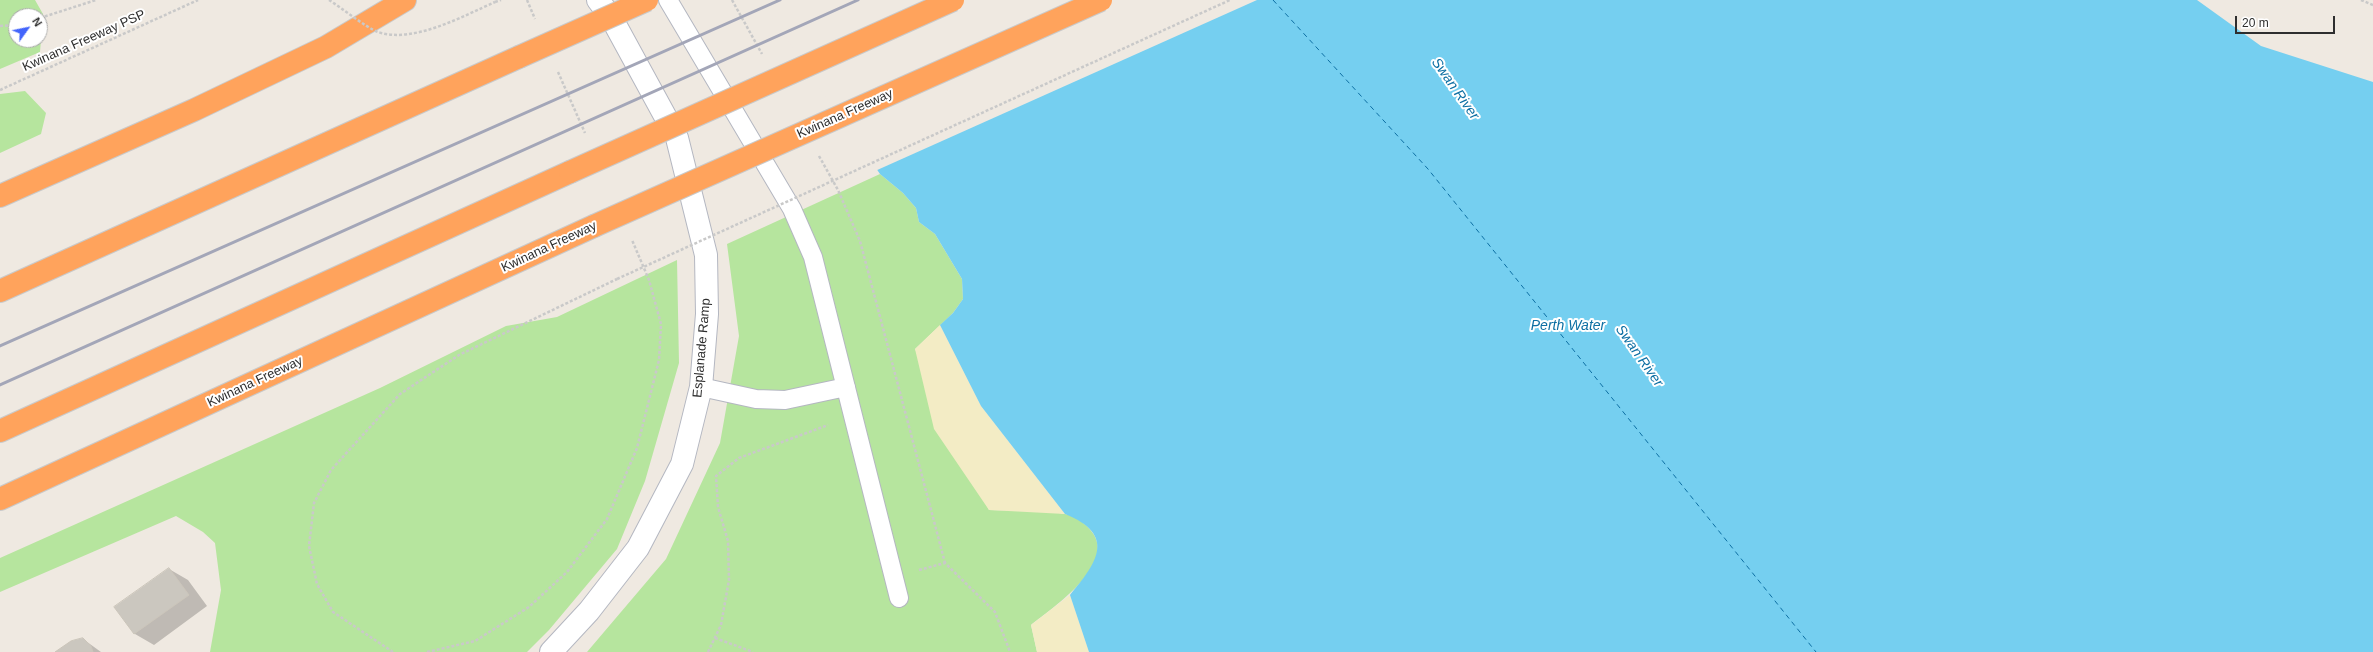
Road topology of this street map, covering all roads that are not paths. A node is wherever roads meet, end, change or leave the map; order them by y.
1 (405, 0) edge
2 (598, 0) edge
3 (647, 0) edge
4 (668, 0) edge
5 (953, 0) edge
6 (1101, 0) edge
7 (0, 196) edge
8 (0, 291) edge
9 (701, 387) junction
10 (846, 387) junction
11 (0, 431) edge
12 (0, 499) edge
13 (899, 598) dead end
14 (551, 652) edge

1 - 7 highway
2 - 9 street, Esplanade Ramp
3 - 8 highway, bridge
4 - 10 lane
5 - 11 highway, bridge
6 - 12 highway, Kwinana Freeway, bridge
9 - 10 lane
9 - 14 street, Esplanade Ramp
10 - 13 lane

